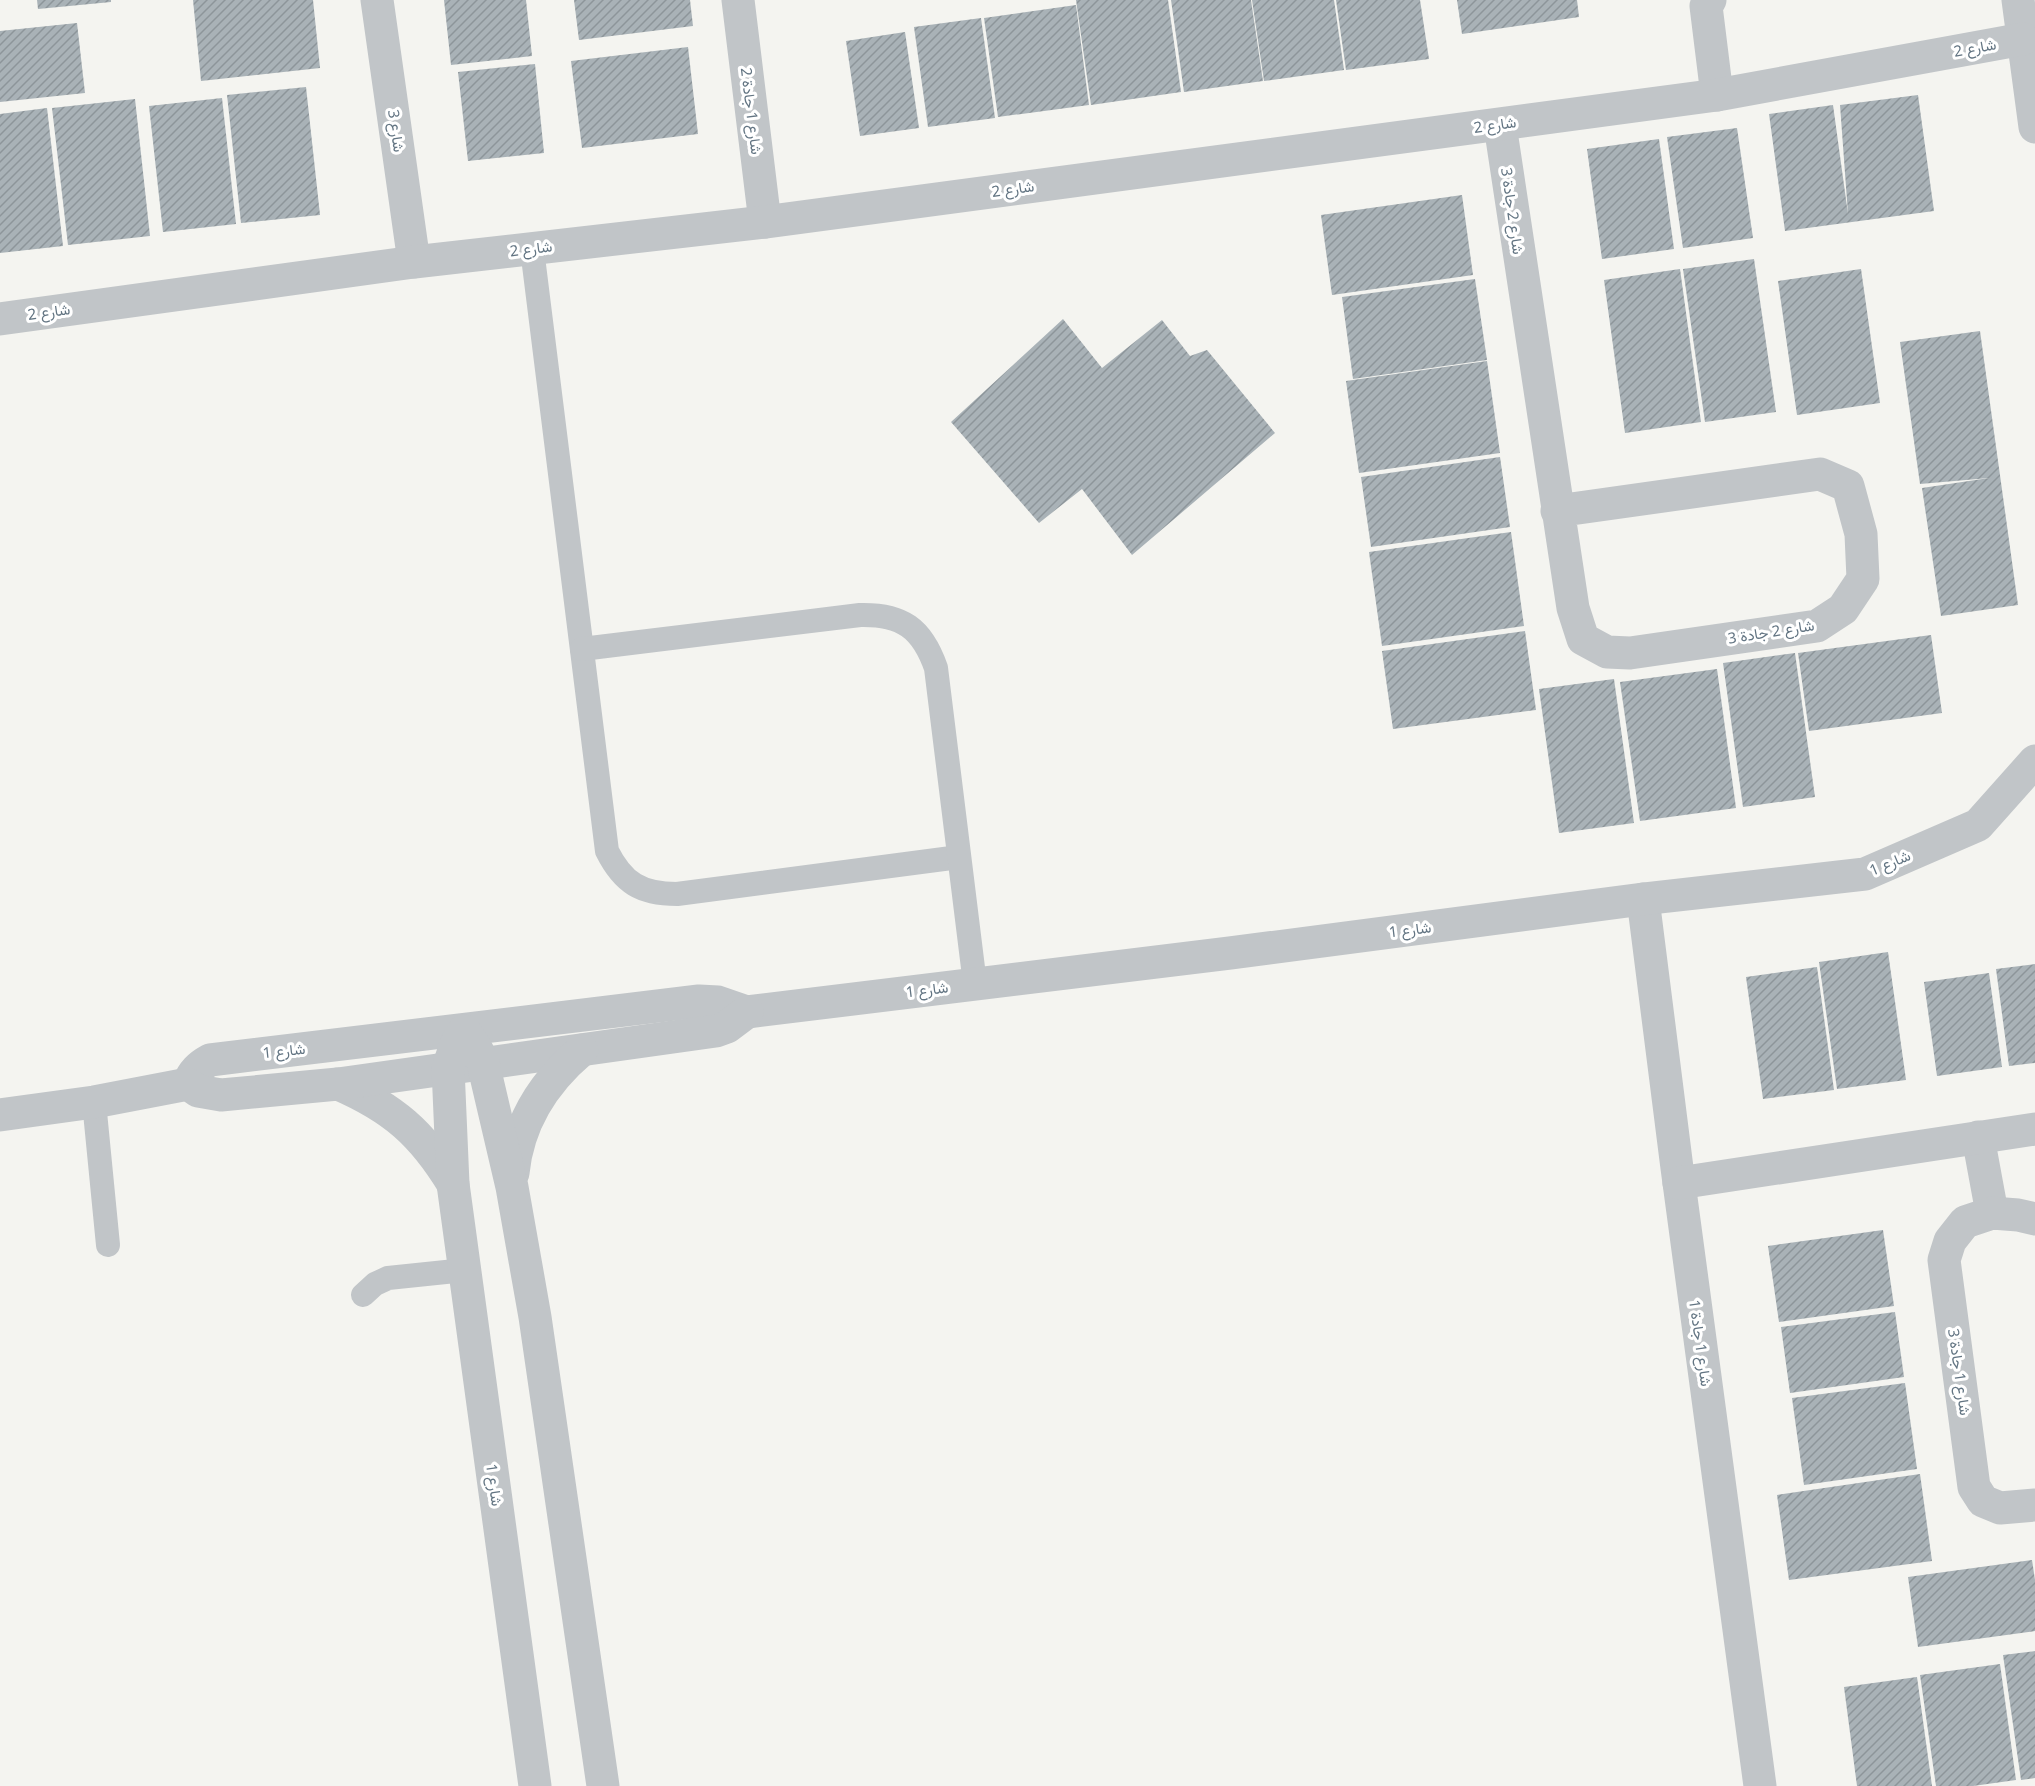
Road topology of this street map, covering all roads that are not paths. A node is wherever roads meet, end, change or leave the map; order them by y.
1 (377, 0) edge
2 (738, 0) edge
3 (2018, 0) edge
4 (1706, 2) edge
5 (2023, 39) junction
6 (1717, 95) junction
7 (1500, 125) junction
8 (2035, 127) edge
9 (765, 222) junction
10 (532, 249) junction
11 (414, 262) junction
12 (0, 319) edge
13 (1557, 511) junction
14 (582, 649) junction
15 (2035, 761) edge
16 (959, 857) junction
17 (1643, 899) junction
18 (975, 984) junction
19 (747, 1012) junction
20 (464, 1031) junction
21 (582, 1050) junction
22 (483, 1063) junction
23 (448, 1068) junction
24 (188, 1084) junction
25 (338, 1084) junction
26 (94, 1102) junction
27 (0, 1114) edge
28 (2035, 1129) edge
29 (1978, 1137) junction
30 (1679, 1183) junction
31 (453, 1184) junction
32 (512, 1186) junction
33 (1992, 1213) junction
34 (2035, 1219) edge
35 (108, 1245) dead end
36 (465, 1270) junction
37 (363, 1295) dead end
38 (2035, 1505) edge
39 (535, 1786) edge
40 (603, 1786) edge
41 (1760, 1786) edge

1 - 11 street, شارع 3
2 - 9 street, شارع 1 جادة 2
3 - 5 street
4 - 6 street
5 - 6 street, شارع 2
5 - 8 street
6 - 7 street, شارع 2
7 - 9 street, شارع 2
7 - 13 street, شارع 2 جادة 3
9 - 10 street, شارع 2
10 - 11 street, شارع 2
10 - 14 lane
11 - 12 street, شارع 2
13 - 13 street, شارع 2 جادة 3
14 - 16 lane
14 - 16 lane
15 - 17 street, شارع 1
16 - 18 lane
17 - 18 street, شارع 1
17 - 30 street, شارع 1 جادة 1
18 - 19 street, شارع 1
19 - 20 street, شارع 1
19 - 21 street, شارع 1
20 - 22 street
20 - 23 street, شارع 1
20 - 24 street, شارع 1
21 - 22 street, شارع 1
21 - 32 street
22 - 23 street, شارع 1
22 - 32 street
23 - 25 street, شارع 1
23 - 31 street, شارع 1
24 - 25 street, شارع 1
24 - 26 street
25 - 31 street, شارع 1
26 - 27 street
26 - 35 lane
28 - 29 street
29 - 30 street
29 - 33 street
30 - 41 street, شارع 1 جادة 1
31 - 36 street, شارع 1
32 - 40 street
33 - 34 street, شارع 1 جادة 3
33 - 38 street, شارع 1 جادة 3
36 - 37 lane
36 - 39 street, شارع 1

